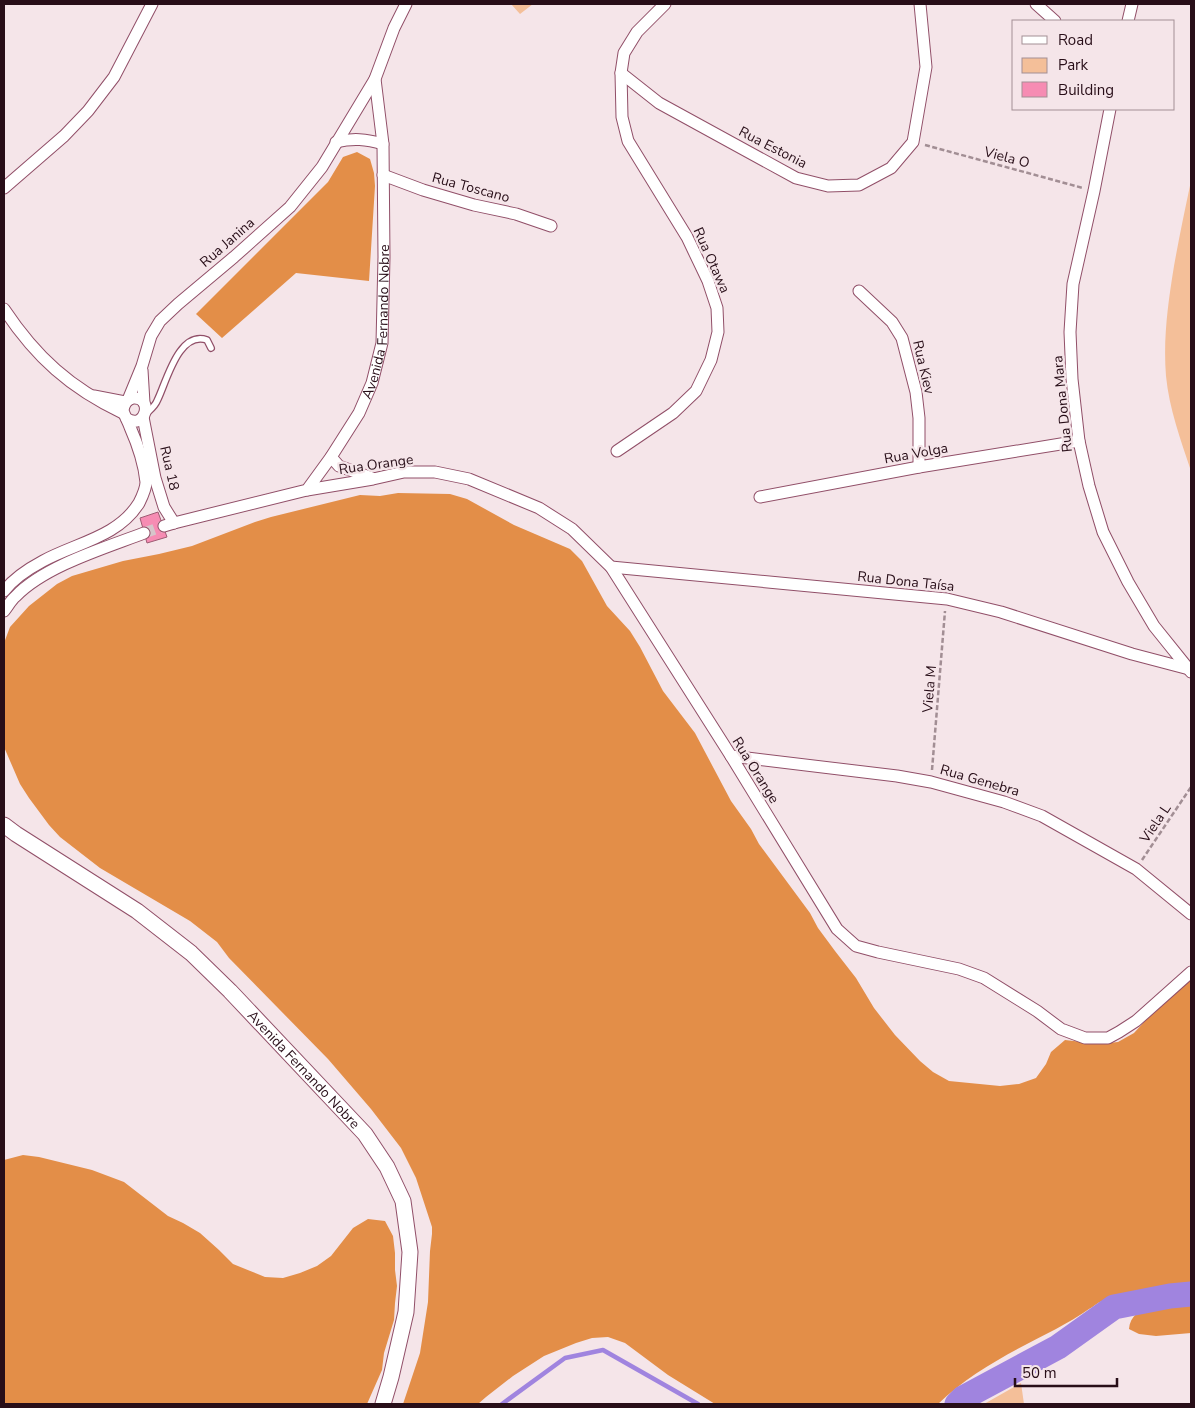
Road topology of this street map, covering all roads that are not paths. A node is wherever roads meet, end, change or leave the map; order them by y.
1 (152, 4) edge
2 (406, 4) edge
3 (665, 4) edge
4 (920, 4) edge
5 (1036, 4) edge
6 (1132, 4) edge
7 (1054, 20) edge
8 (1128, 20) edge
9 (621, 73) junction
10 (375, 79) junction
11 (1110, 110) edge
12 (336, 142) junction
13 (383, 144) junction
14 (383, 175) junction
15 (4, 188) edge
16 (552, 226) dead end
17 (859, 291) dead end
18 (4, 308) edge
19 (211, 348) dead end
20 (142, 366) junction
21 (126, 408) junction
22 (144, 412) junction
23 (1078, 441) junction
24 (617, 451) dead end
25 (331, 457) junction
26 (919, 467) junction
27 (373, 479) junction
28 (307, 490) junction
29 (760, 497) dead end
30 (144, 533) tunnel mouth
31 (611, 568) junction
32 (4, 592) edge
33 (4, 611) edge
34 (1190, 671) edge
35 (730, 756) junction
36 (4, 813) edge
37 (4, 825) edge
38 (16, 834) junction
39 (1191, 914) edge
40 (1191, 972) edge
41 (383, 1404) edge

1 - 15 street
2 - 10 street, Avenida Fernando Nobre
3 - 9 street, Rua Otawa
4 - 9 street, Rua Estonia
5 - 7 street
6 - 8 street
9 - 24 street, Rua Otawa
10 - 12 street, Rua Janina
10 - 13 street, Avenida Fernando Nobre
11 - 23 street, Rua Dona Mara
12 - 13 street
12 - 20 street, Rua Janina
13 - 14 street, Avenida Fernando Nobre
14 - 16 street, Rua Toscano
14 - 25 street, Avenida Fernando Nobre
17 - 26 street, Rua Kiev
18 - 21 street
19 - 22 lane
20 - 21 street, Rua Janina
20 - 22 street, Rua Janina
21 - 22 street
21 - 22 street
21 - 32 street, Rua 18
22 - 28 street, Rua 18
23 - 26 street, Rua Volga
23 - 34 street, Rua Dona Mara
25 - 27 street
25 - 28 street, Avenida Fernando Nobre
26 - 29 street, Rua Volga
27 - 28 street, Rua Orange
27 - 31 street, Rua Orange
30 - 33 street
31 - 34 street, Rua Dona Taísa
31 - 35 street, Rua Orange
35 - 39 street, Rua Genebra
35 - 40 street, Rua Orange
36 - 38 main road, Avenida Fernando Nobre
37 - 38 main road, Avenida Fernando Nobre
38 - 41 main road, Avenida Fernando Nobre

